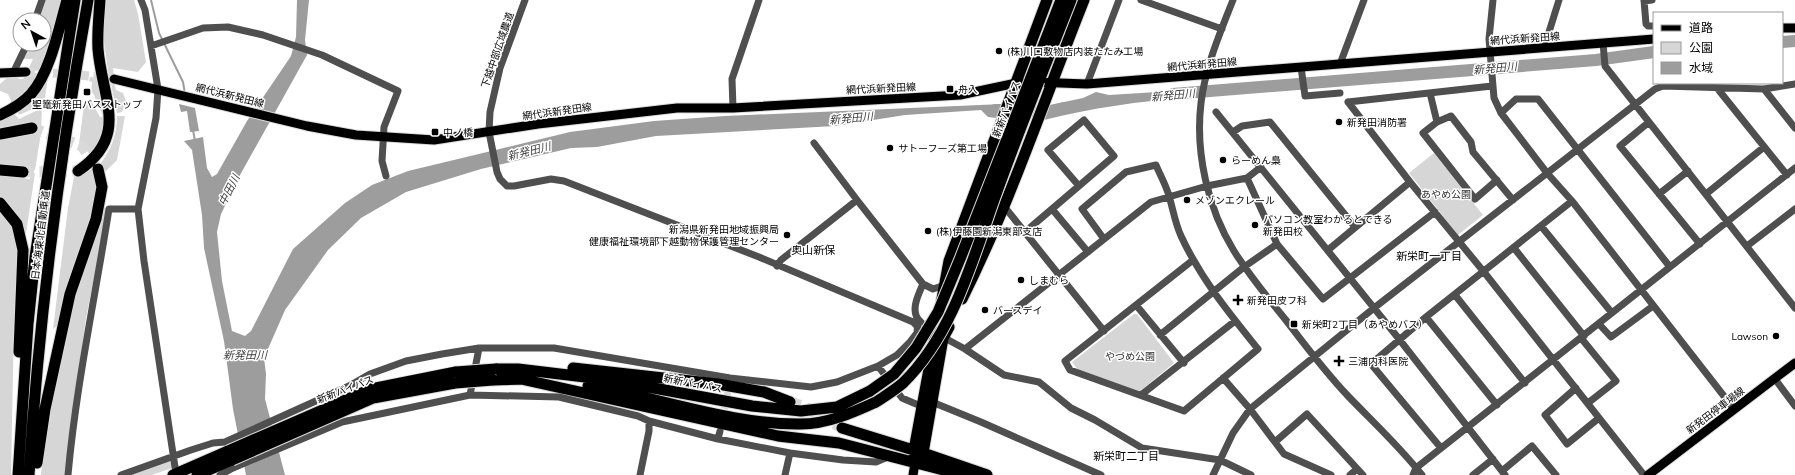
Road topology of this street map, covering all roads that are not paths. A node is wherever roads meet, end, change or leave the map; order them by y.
1 (42, 0) edge
2 (66, 0) edge
3 (75, 0) edge
4 (88, 0) edge
5 (100, 0) edge
6 (141, 0) edge
7 (526, 0) edge
8 (759, 0) edge
9 (1047, 0) edge
10 (1061, 0) edge
11 (1071, 0) edge
12 (1084, 0) edge
13 (1119, 0) edge
14 (1141, 0) edge
15 (1233, 0) edge
16 (1364, 0) edge
17 (1493, 0) edge
18 (1559, 0) edge
19 (1644, 0) edge
20 (1652, 0) edge
21 (38, 12) edge
22 (1653, 26) edge
23 (1783, 28) edge
24 (1795, 28) edge
25 (1222, 29) junction
26 (1653, 39) edge
27 (151, 46) junction
28 (1544, 48) junction
29 (1604, 48) junction
30 (23, 52) edge
31 (1490, 56) junction
32 (1340, 64) junction
33 (1301, 67) junction
34 (14, 71) junction
35 (26, 72) tunnel mouth
36 (0, 73) edge
37 (1207, 74) junction
38 (114, 79) tunnel mouth
39 (1034, 80) junction
40 (1016, 82) junction
41 (1051, 83) junction
42 (1087, 84) junction
43 (1795, 84) edge
44 (1492, 86) junction
45 (1731, 86) edge
46 (1717, 88) junction
47 (158, 89) junction
48 (1764, 89) junction
49 (1340, 93) dead end
50 (1430, 93) junction
51 (1635, 104) junction
52 (733, 108) junction
53 (1216, 112) dead end
54 (1500, 113) junction
55 (0, 115) edge
56 (1437, 122) junction
57 (1649, 122) junction
58 (32, 128) tunnel mouth
59 (1795, 128) edge
60 (489, 132) junction
61 (1233, 132) junction
62 (0, 134) edge
63 (384, 138) junction
64 (814, 143) dead end
65 (1764, 148) junction
66 (1577, 150) junction
67 (1261, 167) junction
68 (1795, 168) edge
69 (98, 169) tunnel mouth
70 (0, 170) edge
71 (78, 171) tunnel mouth
72 (1688, 171) junction
73 (23, 172) tunnel mouth
74 (1547, 173) junction
75 (1787, 175) junction
76 (386, 176) dead end
77 (1247, 178) junction
78 (1497, 180) junction
79 (1410, 182) junction
80 (1079, 186) junction
81 (1207, 186) junction
82 (1659, 194) junction
83 (1706, 194) junction
84 (1169, 197) junction
85 (857, 200) junction
86 (1513, 200) junction
87 (1572, 201) junction
88 (0, 203) edge
89 (1003, 205) junction
90 (138, 209) junction
91 (1052, 209) junction
92 (1795, 209) edge
93 (1435, 212) junction
94 (1728, 222) junction
95 (1541, 226) junction
96 (1355, 227) junction
97 (1025, 232) junction
98 (1104, 239) junction
99 (1460, 242) junction
100 (1277, 244) junction
101 (1700, 244) junction
102 (1747, 246) junction
103 (1514, 248) junction
104 (1328, 250) junction
105 (1088, 252) junction
106 (1193, 260) junction
107 (777, 266) junction
108 (1244, 267) junction
109 (1670, 268) junction
110 (1484, 272) junction
111 (1059, 275) junction
112 (1350, 278) junction
113 (923, 284) junction
114 (945, 285) junction
115 (1641, 290) junction
116 (1213, 293) junction
117 (1455, 295) junction
118 (1136, 305) junction
119 (1653, 306) junction
120 (1374, 308) junction
121 (1795, 308) edge
122 (1612, 313) junction
123 (1426, 317) junction
124 (1235, 321) junction
125 (918, 324) junction
126 (1599, 324) junction
127 (1104, 331) junction
128 (940, 335) junction
129 (1160, 335) junction
130 (1583, 337) junction
131 (1399, 339) junction
132 (479, 348) junction
133 (965, 349) junction
134 (1315, 358) junction
135 (1554, 360) junction
136 (1184, 363) junction
137 (1795, 363) edge
138 (878, 366) junction
139 (520, 374) junction
140 (1223, 378) junction
141 (1775, 379) junction
142 (1524, 383) junction
143 (1576, 388) junction
144 (341, 389) junction
145 (470, 395) junction
146 (1141, 396) junction
147 (790, 402) tunnel mouth
148 (1588, 403) junction
149 (916, 404) dead end
150 (1497, 404) junction
151 (935, 406) junction
152 (1795, 406) edge
153 (1250, 409) junction
154 (1734, 409) junction
155 (1599, 418) junction
156 (649, 421) junction
157 (342, 422) junction
158 (1468, 427) junction
159 (842, 428) tunnel mouth
160 (720, 431) dead end
161 (718, 439) junction
162 (1275, 442) junction
163 (1441, 448) junction
164 (918, 451) junction
165 (790, 453) junction
166 (229, 455) junction
167 (891, 456) junction
168 (173, 457) junction
169 (1493, 459) junction
170 (1220, 460) junction
171 (915, 463) junction
172 (1416, 468) junction
173 (174, 471) edge
174 (1360, 472) edge
175 (1503, 473) edge
176 (18, 475) edge
177 (30, 475) edge
178 (35, 475) edge
179 (68, 475) edge
180 (121, 475) edge
181 (197, 475) edge
182 (220, 475) edge
183 (640, 475) edge
184 (785, 475) edge
185 (913, 475) edge
186 (962, 475) edge
187 (987, 475) edge
188 (1101, 475) edge
189 (1213, 475) edge
190 (1251, 475) edge
191 (1331, 475) edge
192 (1350, 475) edge
193 (1413, 475) edge
194 (1422, 475) edge
195 (1473, 475) edge
196 (1556, 475) edge
197 (1644, 475) edge
198 (1648, 475) edge

1 - 21 street
2 - 55 highway
3 - 176 highway, 日本海東北自動車道
4 - 177 highway, 日本海東北自動車道
5 - 71 highway
6 - 27 street
7 - 60 street, 下越中部広域農道
8 - 52 street
9 - 40 highway
10 - 39 highway
11 - 39 highway
12 - 41 highway
13 - 42 street
14 - 25 street
15 - 25 street
16 - 32 street
17 - 31 street
18 - 28 street
19 - 20 street
19 - 22 street
23 - 24 main road
25 - 37 street
26 - 29 main road, 網代浜新発田線
27 - 47 street
27 - 63 street
28 - 29 main road, 網代浜新発田線
28 - 31 main road, 網代浜新発田線
29 - 51 street
30 - 34 street
31 - 32 main road, 網代浜新発田線
31 - 44 street
32 - 33 main road, 網代浜新発田線
33 - 37 main road, 網代浜新発田線
33 - 49 street
34 - 35 main road
34 - 36 main road
37 - 42 main road, 網代浜新発田線
37 - 81 street
38 - 47 main road, 網代浜新発田線
39 - 139 highway, 新新バイパス, bridge
39 - 139 highway, 新新バイパス, bridge
40 - 41 main road, 網代浜新発田線
40 - 52 main road, 網代浜新発田線
40 - 114 highway
41 - 42 main road, 網代浜新発田線
41 - 89 highway
43 - 48 street
44 - 50 street
44 - 54 street
45 - 46 street
45 - 48 street
46 - 51 street
46 - 65 street
47 - 63 main road, 網代浜新発田線
47 - 90 street
48 - 59 street
50 - 56 street
50 - 79 street
51 - 57 street
51 - 66 street
52 - 60 main road, 網代浜新発田線
53 - 61 street
54 - 66 street
54 - 74 street
56 - 78 street
56 - 78 street
57 - 72 street
57 - 82 street
58 - 62 highway
60 - 63 main road, 網代浜新発田線
60 - 107 street, 下越中部広域農道
61 - 67 street
61 - 96 street
63 - 76 street
64 - 85 street
65 - 75 street
65 - 83 street
66 - 74 street
66 - 109 street
67 - 77 street
67 - 104 street
68 - 75 street
69 - 178 highway
70 - 73 highway
72 - 82 street
72 - 83 street
74 - 86 street
74 - 87 street
75 - 94 street
77 - 81 street
77 - 100 street
78 - 86 street
79 - 93 street
79 - 96 street
80 - 80 street
80 - 91 street
81 - 84 street
81 - 108 street
82 - 101 street
83 - 94 street
84 - 98 street
84 - 98 street
84 - 106 street
85 - 107 street
85 - 113 street
86 - 99 street
87 - 95 street
87 - 115 street
88 - 176 highway
89 - 97 street
89 - 128 highway
90 - 168 street
90 - 179 street
91 - 97 street
91 - 105 street
92 - 102 street
93 - 99 street
93 - 112 street
94 - 101 street
94 - 102 street
95 - 103 street
95 - 122 street
96 - 104 street
97 - 111 street
98 - 105 street
99 - 110 street
99 - 120 street
100 - 108 street
100 - 112 street
101 - 109 street
102 - 121 street
103 - 110 street
103 - 130 street
104 - 112 street
105 - 111 street
106 - 116 street
106 - 118 street
107 - 125 street
108 - 116 street
108 - 134 street
109 - 115 street
110 - 117 street
110 - 135 street
111 - 127 street
111 - 133 street
112 - 120 street
113 - 114 street
113 - 125 street
114 - 128 highway
115 - 119 street
115 - 122 street
116 - 124 street
116 - 129 street
117 - 123 street
117 - 142 street
118 - 127 street
118 - 129 street
119 - 126 street
119 - 154 street
120 - 131 street
120 - 134 street
122 - 126 street
123 - 131 street
123 - 150 street
124 - 136 street
124 - 140 street
125 - 128 street
125 - 138 street
126 - 130 street
127 - 146 street
128 - 133 street
128 - 151 highway
128 - 164 highway
129 - 136 street
130 - 135 street
130 - 148 street
131 - 158 street
131 - 163 street
132 - 138 street
132 - 144 street
132 - 145 street
133 - 170 street
134 - 153 street
134 - 172 street
135 - 142 street
135 - 143 street
136 - 146 street
137 - 141 main road, 新発田停車場線
138 - 149 street
139 - 147 highway
139 - 166 highway, 新新バイパス, bridge
139 - 167 highway
140 - 146 street
140 - 153 street
141 - 152 street
141 - 154 main road, 新発田停車場線
142 - 150 street
143 - 148 street
143 - 155 street
144 - 157 street
144 - 166 street
145 - 156 street
145 - 157 street
148 - 155 street
150 - 158 street
151 - 164 highway
151 - 188 street
153 - 162 street
153 - 170 street
154 - 198 main road, 新発田停車場線
155 - 197 street
156 - 161 street
156 - 183 street
157 - 166 street
158 - 163 street
158 - 169 street
159 - 164 highway
160 - 161 street
161 - 165 street
162 - 174 street
162 - 191 street
163 - 172 street
164 - 171 highway
164 - 187 highway
165 - 167 street
165 - 184 street
166 - 168 street
166 - 173 highway, 新新バイパス
166 - 181 highway, 新新バイパス
166 - 182 street
167 - 171 highway
168 - 173 street
168 - 180 street
169 - 175 street
169 - 195 street
170 - 189 street
170 - 190 street
171 - 185 main road
171 - 186 highway
172 - 193 street
172 - 194 street
174 - 192 street
175 - 196 street

